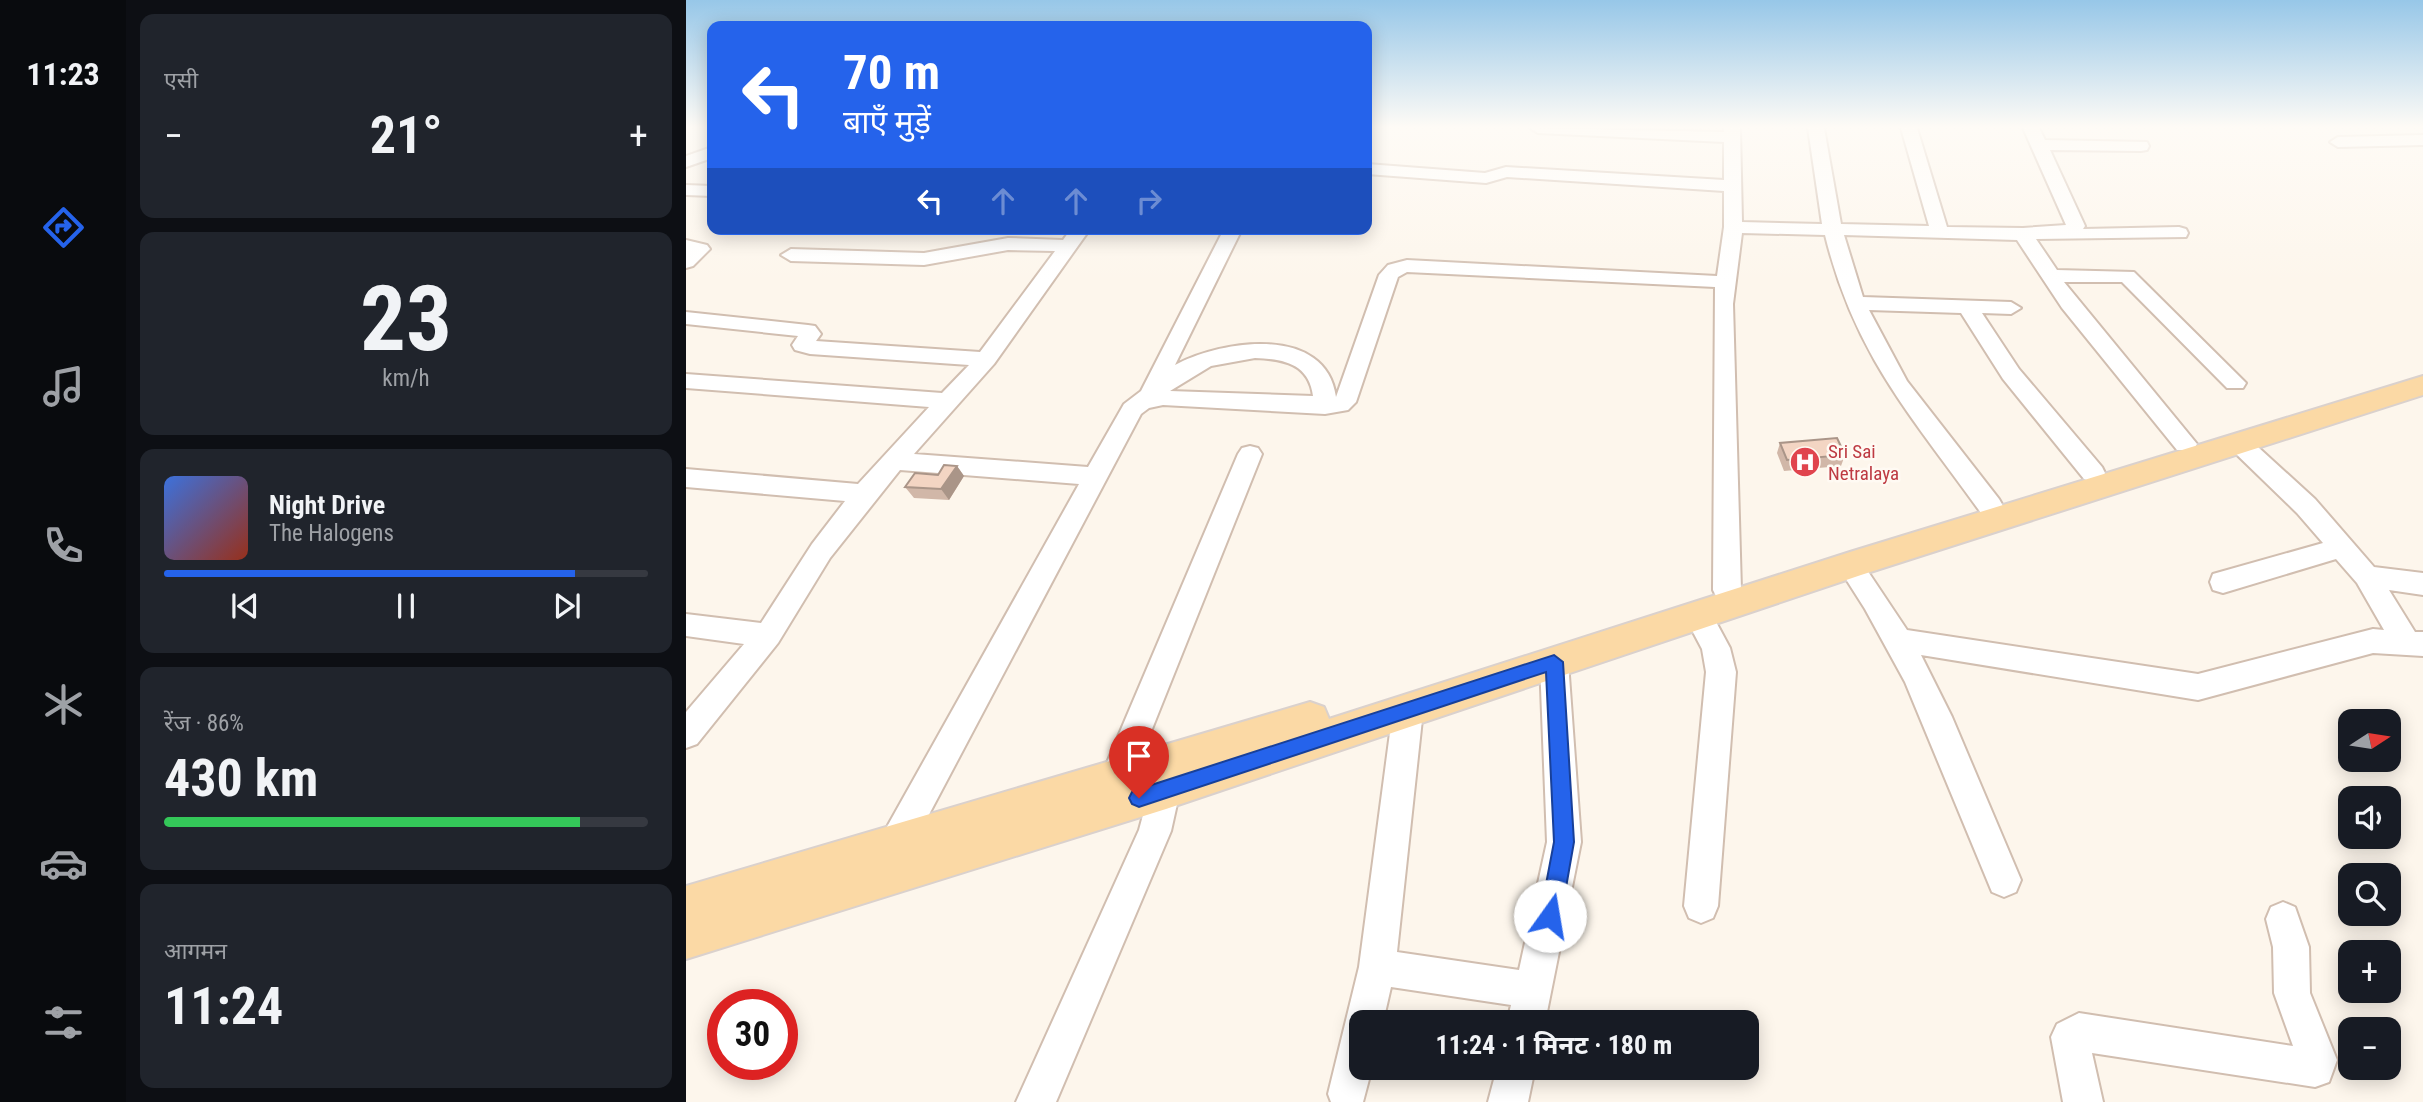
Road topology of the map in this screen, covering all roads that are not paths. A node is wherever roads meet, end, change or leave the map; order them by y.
1 (1626, 179) edge
2 (1732, 179) edge
3 (1824, 179) edge
4 (1924, 179) edge
5 (2055, 179) edge
6 (1732, 186) junction
7 (686, 190) edge
8 (707, 191) edge
9 (1733, 227) junction
10 (1832, 231) junction
11 (2071, 231) junction
12 (1940, 233) junction
13 (2179, 233) dead end
14 (2023, 234) junction
15 (1230, 235) edge
16 (1075, 237) edge
17 (686, 246) edge
18 (791, 255) dead end
19 (686, 262) edge
20 (2051, 275) junction
21 (1726, 282) junction
22 (1856, 303) junction
23 (1967, 306) junction
24 (2011, 308) dead end
25 (686, 318) edge
26 (986, 359) junction
27 (2423, 369) edge
28 (686, 382) edge
29 (2235, 383) dead end
30 (2423, 384) edge
31 (1145, 400) junction
32 (949, 401) junction
33 (1325, 406) junction
34 (2239, 443) junction
35 (2185, 444) junction
36 (1250, 454) dead end
37 (896, 461) junction
38 (2093, 473) junction
39 (1095, 476) junction
40 (686, 478) edge
41 (864, 494) junction
42 (1990, 506) junction
43 (2342, 548) junction
44 (1850, 565) junction
45 (2366, 576) junction
46 (2223, 582) dead end
47 (2423, 584) edge
48 (1727, 590) junction
49 (1698, 615) junction
50 (686, 625) edge
51 (768, 635) junction
52 (1899, 640) junction
53 (2415, 643) edge
54 (1554, 662) junction
55 (1408, 710) junction
56 (686, 734) edge
57 (1167, 777) junction
58 (1116, 779) junction
59 (895, 845) junction
60 (2004, 880) dead end
61 (1701, 906) dead end
62 (686, 908) edge
63 (2283, 919) dead end
64 (686, 937) edge
65 (1377, 967) junction
66 (1530, 1006) edge
67 (1367, 1010) edge
68 (1350, 1080) edge
69 (1513, 1080) edge
70 (1347, 1094) dead end
71 (1036, 1102) edge
72 (1508, 1102) edge
73 (2082, 1102) edge

1 - 6 street
2 - 6 street
3 - 10 street
4 - 12 street
5 - 11 street
6 - 9 street
7 - 8 street
9 - 10 street
9 - 21 street
10 - 12 street
10 - 22 street
11 - 13 street
11 - 14 street
12 - 14 street
14 - 20 street
15 - 31 street
16 - 18 street
16 - 26 street
17 - 19 street
20 - 29 street
20 - 35 street
21 - 33 street
21 - 48 street
22 - 23 street
22 - 42 street
23 - 24 street
23 - 38 street
25 - 26 street
26 - 32 street
27 - 35 main road
28 - 32 street
30 - 34 main road
31 - 33 street
31 - 33 street
31 - 39 street
32 - 37 street
34 - 43 street
34 - 44 main road
35 - 38 main road
36 - 58 street
37 - 39 street
37 - 41 street
38 - 42 main road
39 - 59 street
40 - 41 street
41 - 51 street
42 - 48 main road
43 - 45 street
43 - 46 street
44 - 49 main road
44 - 52 street
45 - 47 street
45 - 53 street
48 - 57 main road
49 - 54 main road
49 - 61 street
50 - 51 street
51 - 56 street
52 - 53 street
52 - 60 street
54 - 55 main road
54 - 66 street
55 - 57 main road
55 - 65 street
57 - 58 main road
57 - 64 main road
57 - 71 street
58 - 59 main road
59 - 62 main road
63 - 73 street
65 - 66 street
65 - 67 street
68 - 70 street
69 - 72 street

